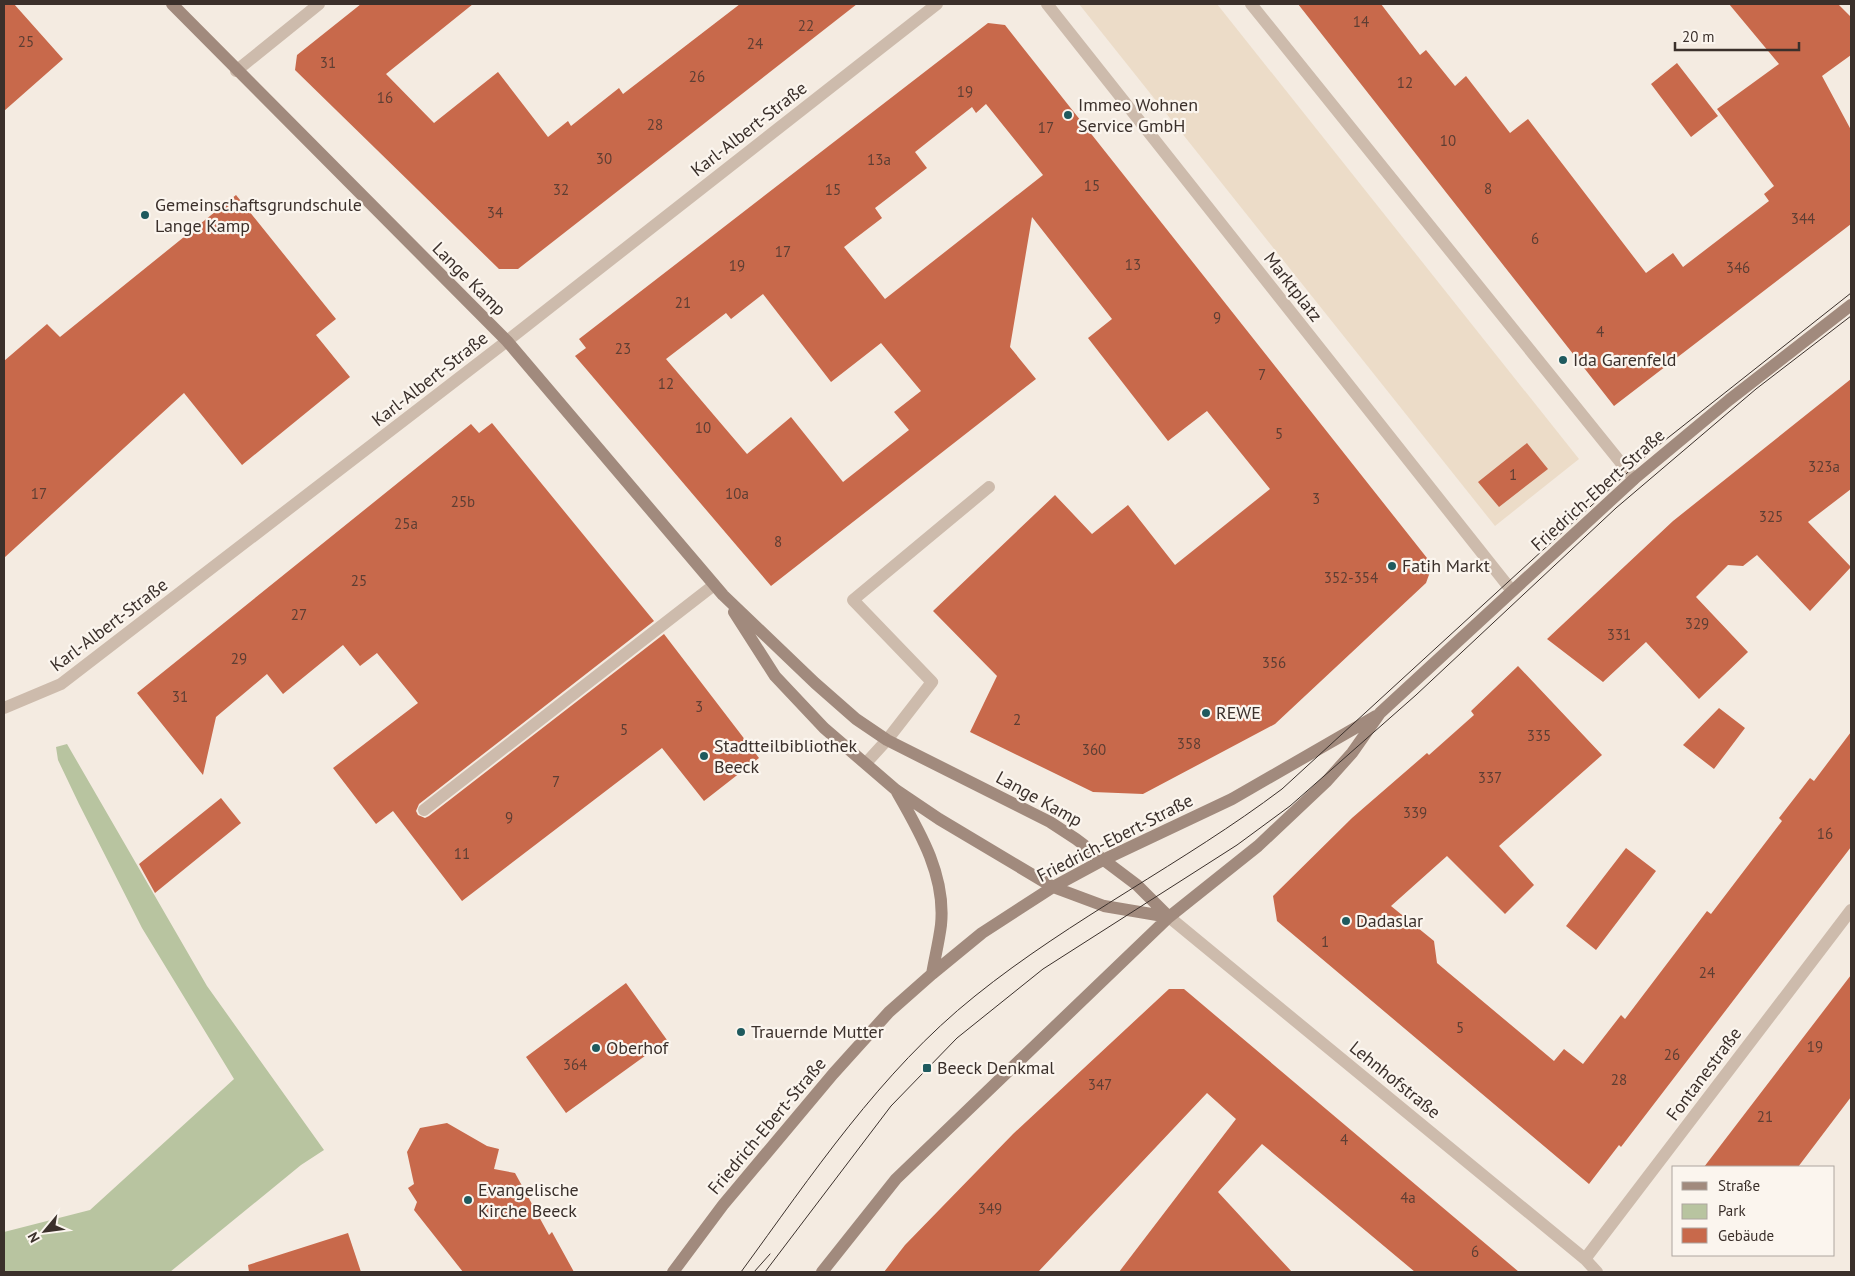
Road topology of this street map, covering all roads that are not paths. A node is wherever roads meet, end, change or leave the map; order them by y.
1 (172, 4) edge
2 (319, 4) edge
3 (938, 4) edge
4 (1047, 4) edge
5 (1250, 4) edge
6 (236, 71) junction
7 (1851, 305) edge
8 (507, 342) junction
9 (1634, 479) junction
10 (989, 488) dead end
11 (714, 585) junction
12 (1512, 591) junction
13 (723, 595) junction
14 (4, 708) edge
15 (1380, 713) junction
16 (887, 740) junction
17 (866, 763) junction
18 (896, 790) junction
19 (424, 810) dead end
20 (1103, 860) junction
21 (1053, 887) junction
22 (1851, 910) edge
23 (1169, 917) junction
24 (932, 974) junction
25 (1585, 1259) junction
26 (673, 1272) edge
27 (822, 1272) edge
28 (1597, 1272) edge

1 - 6 main road, Lange Kamp
2 - 6 street
3 - 8 street, Karl-Albert-Straße
4 - 12 street, Marktplatz
5 - 9 street
6 - 8 main road, Lange Kamp
7 - 9 main road, Friedrich-Ebert-Straße
8 - 11 main road, Lange Kamp
8 - 14 street, Karl-Albert-Straße
9 - 12 main road, Friedrich-Ebert-Straße
10 - 16 street
11 - 13 main road, Lange Kamp
11 - 19 street
12 - 15 main road, Friedrich-Ebert-Straße
13 - 16 main road, Lange Kamp
13 - 17 main road, Lange Kamp
15 - 20 main road, Friedrich-Ebert-Straße
15 - 23 main road, Friedrich-Ebert-Straße
16 - 17 street
16 - 20 main road, Lange Kamp
17 - 18 main road, Lange Kamp
18 - 21 main road, Lange Kamp
18 - 24 main road
20 - 21 main road, Friedrich-Ebert-Straße
20 - 23 main road, Lange Kamp
21 - 23 main road, Lange Kamp
21 - 24 main road, Friedrich-Ebert-Straße
22 - 25 street, Fontanestraße
23 - 25 street, Lehnhofstraße
23 - 27 main road, Friedrich-Ebert-Straße
24 - 26 main road, Friedrich-Ebert-Straße
25 - 28 street, Lehnhofstraße

